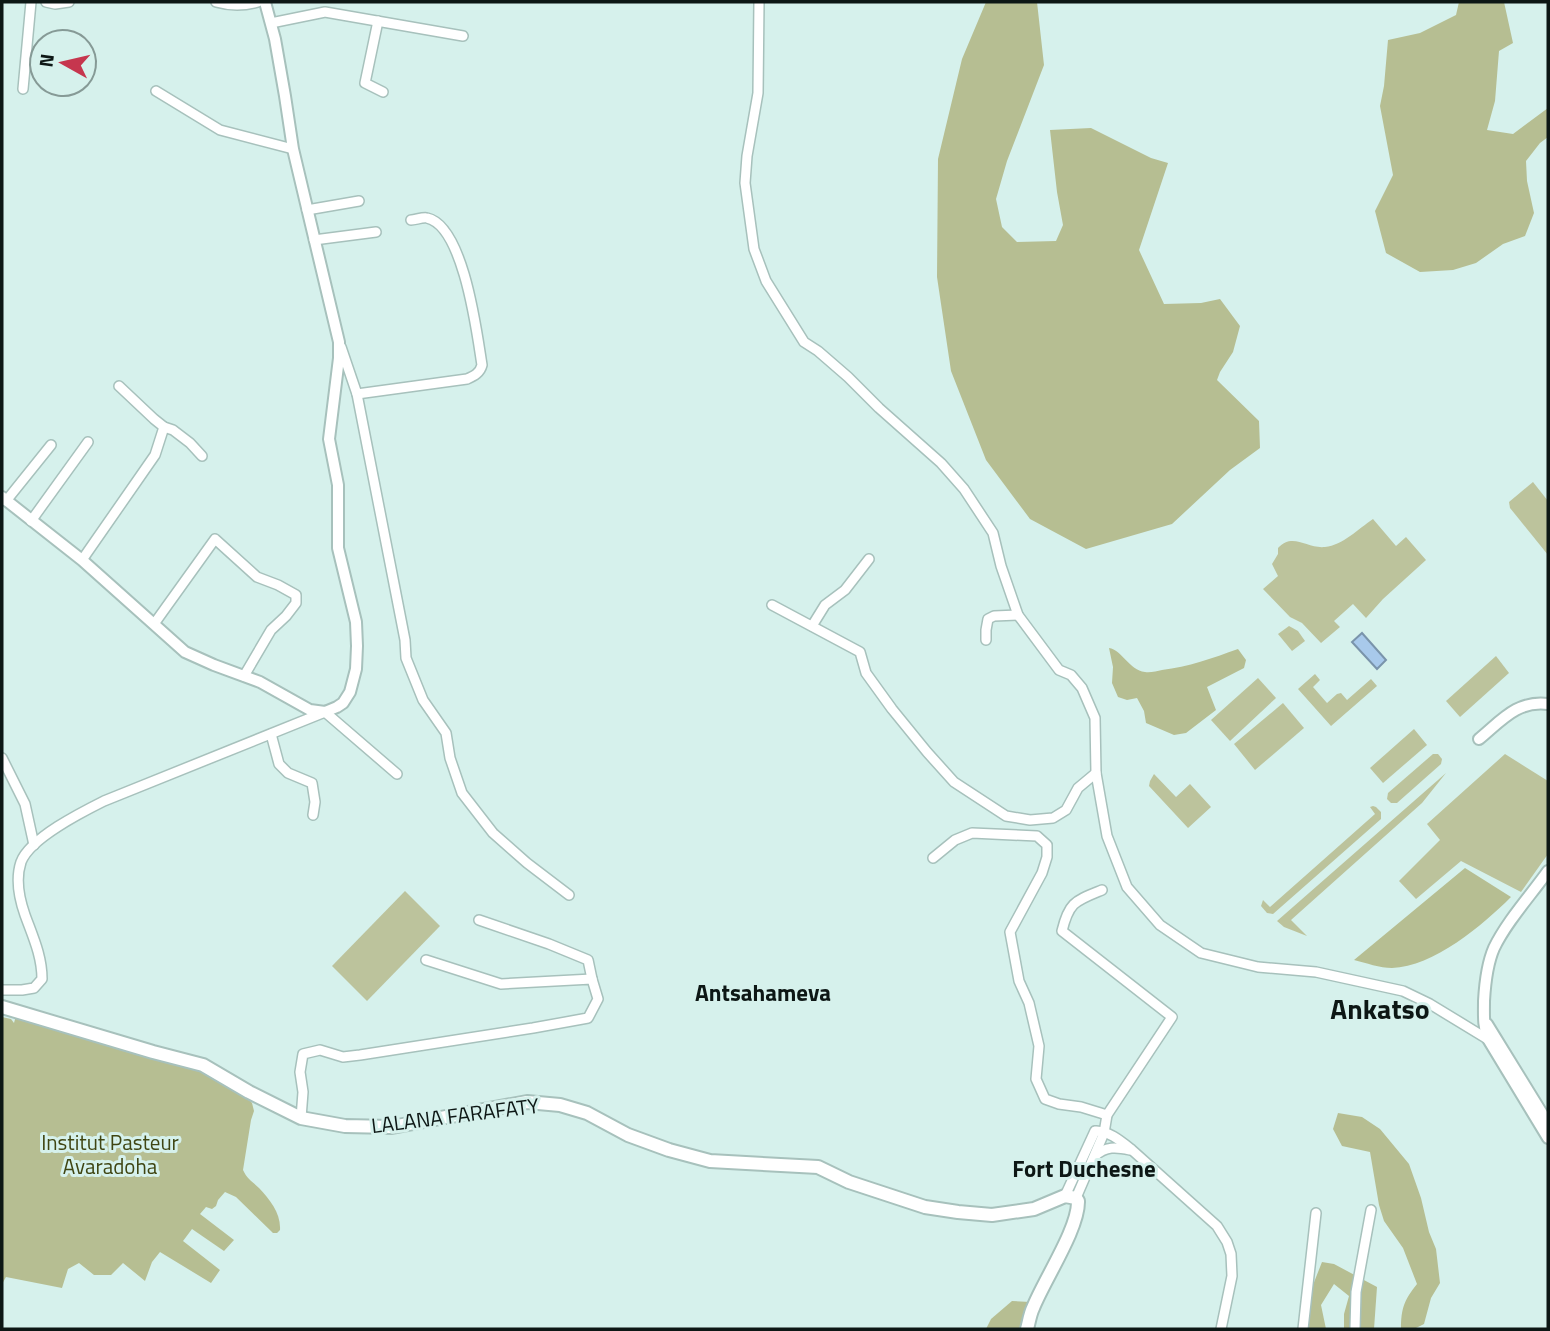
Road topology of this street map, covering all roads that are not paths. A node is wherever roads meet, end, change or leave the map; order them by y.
1 (31, 2) edge
2 (46, 2) edge
3 (69, 2) edge
4 (216, 2) edge
5 (258, 2) edge
6 (265, 2) edge
7 (759, 2) edge
8 (378, 21) junction
9 (271, 23) junction
10 (463, 36) dead end
11 (23, 89) dead end
12 (156, 91) dead end
13 (383, 92) dead end
14 (293, 149) junction
15 (359, 201) dead end
16 (307, 210) junction
17 (411, 220) dead end
18 (376, 232) dead end
19 (314, 240) junction
20 (339, 342) junction
21 (119, 386) dead end
22 (357, 394) junction
23 (164, 427) junction
24 (88, 442) dead end
25 (51, 445) dead end
26 (202, 456) dead end
27 (4, 499) edge
28 (31, 521) junction
29 (869, 559) dead end
30 (82, 561) junction
31 (772, 605) dead end
32 (1018, 615) junction
33 (154, 624) junction
34 (811, 626) junction
35 (986, 640) dead end
36 (244, 676) junction
37 (1548, 704) edge
38 (325, 712) junction
39 (271, 734) junction
40 (1479, 739) dead end
41 (2, 758) edge
42 (1096, 773) junction
43 (397, 774) dead end
44 (313, 815) dead end
45 (34, 845) junction
46 (933, 858) dead end
47 (1548, 872) edge
48 (1102, 890) dead end
49 (569, 895) dead end
50 (479, 920) dead end
51 (426, 960) dead end
52 (592, 979) junction
53 (2, 990) edge
54 (2, 1007) edge
55 (1484, 1018) junction
56 (1488, 1039) junction
57 (1502, 1047) junction
58 (1107, 1115) junction
59 (301, 1118) junction
60 (1548, 1123) edge
61 (1104, 1133) junction
62 (1548, 1138) edge
63 (1132, 1150) junction
64 (1093, 1157) junction
65 (1070, 1197) junction
66 (1371, 1210) dead end
67 (1316, 1213) dead end
68 (1027, 1329) edge
69 (1220, 1329) edge
70 (1303, 1329) edge
71 (1355, 1329) edge

1 - 11 street
2 - 3 street
4 - 5 street
6 - 9 street
7 - 32 street
8 - 9 street
8 - 10 street
8 - 13 street
9 - 14 street
12 - 14 street
14 - 16 street
15 - 16 street
16 - 19 street
17 - 22 street
18 - 19 street
19 - 20 street
20 - 22 street
20 - 38 street
21 - 23 street
22 - 49 street
23 - 26 street
23 - 30 street
24 - 28 street
25 - 27 street
27 - 28 street
28 - 30 street
29 - 34 street
30 - 33 street
31 - 34 street
32 - 35 street
32 - 42 street
33 - 36 street
33 - 36 street
34 - 42 street
36 - 38 street
37 - 40 street
38 - 39 street
38 - 43 street
39 - 44 street
39 - 45 street
41 - 45 street
42 - 56 street
45 - 53 street
46 - 58 street
47 - 55 street
48 - 58 street
50 - 52 street
51 - 52 street
52 - 59 street
54 - 59 main road, LALANA FARAFATY
55 - 56 street
55 - 57 street
56 - 57 street
56 - 62 street
57 - 60 street
58 - 61 street
59 - 65 main road, LALANA FARAFATY
61 - 63 street
61 - 64 street
61 - 65 street
63 - 64 street
63 - 69 street
64 - 65 street
65 - 68 main road
66 - 71 street
67 - 70 street

